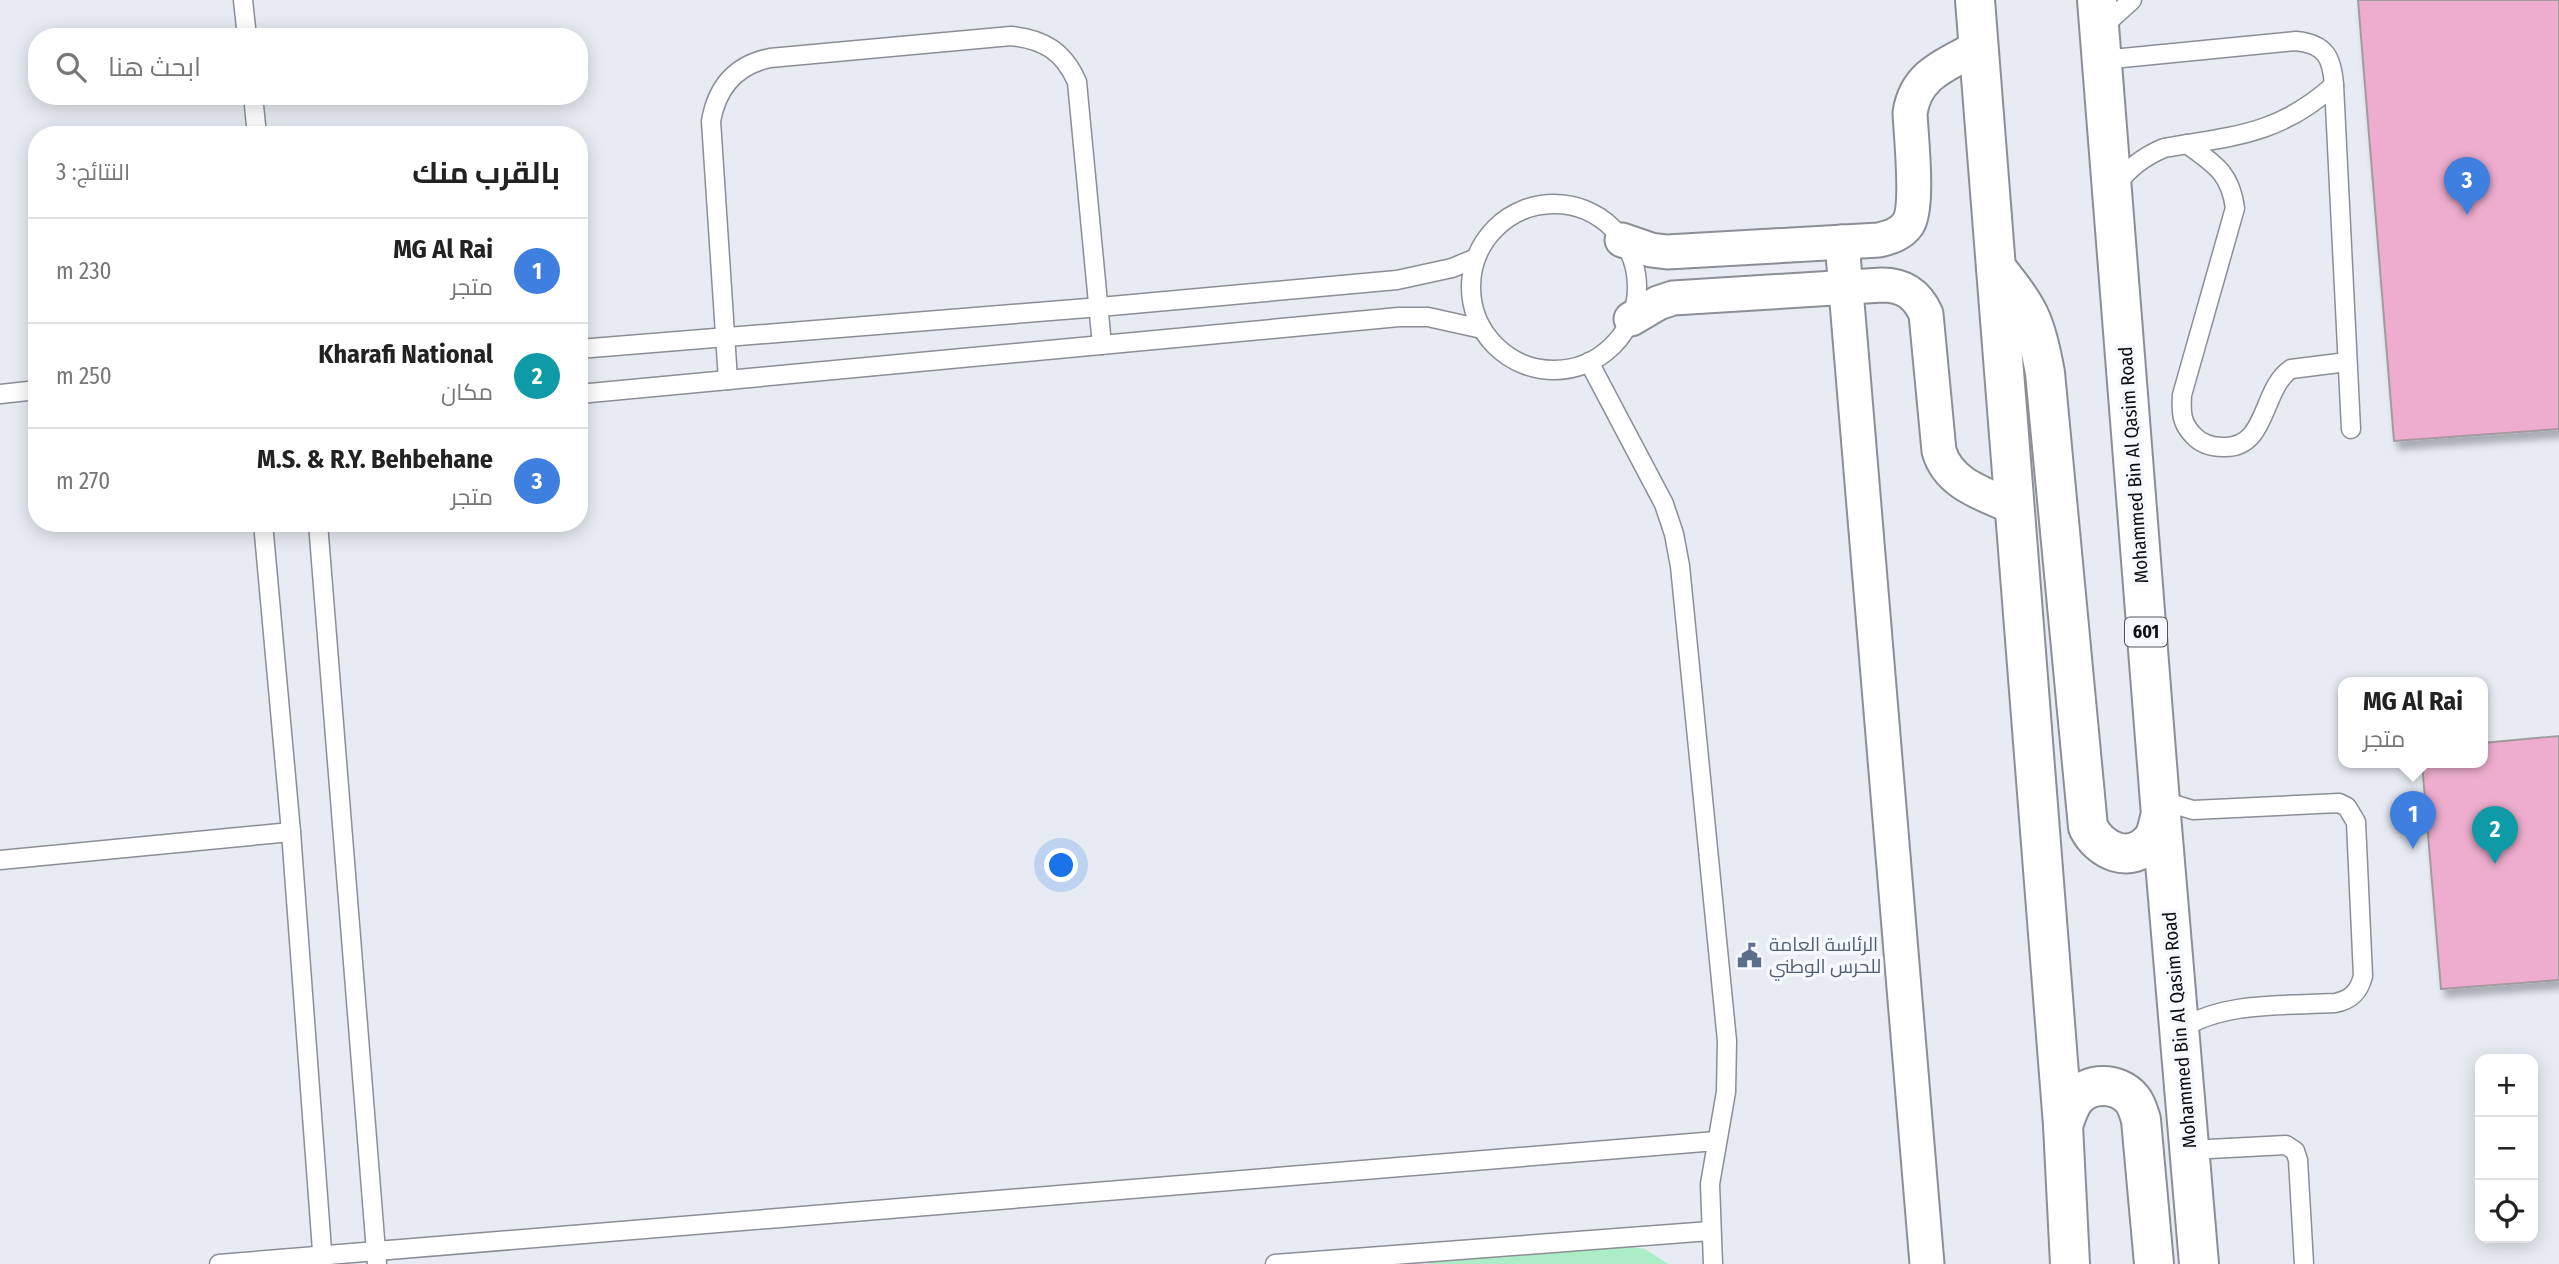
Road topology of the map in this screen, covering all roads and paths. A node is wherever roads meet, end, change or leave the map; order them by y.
1 (243, 0) edge
2 (1975, 0) edge
3 (2132, 0) edge
4 (246, 28) edge
5 (2099, 30) edge
6 (1978, 47) junction
7 (2334, 85) junction
8 (254, 105) edge
9 (256, 126) edge
10 (2187, 144) junction
11 (2112, 191) junction
12 (1622, 240) junction
13 (1842, 242) junction
14 (1476, 258) junction
15 (1996, 268) junction
16 (1846, 287) junction
17 (1100, 307) junction
18 (1631, 319) junction
19 (1482, 329) junction
20 (726, 337) junction
21 (1102, 345) junction
22 (588, 348) edge
23 (1589, 362) junction
24 (2347, 362) junction
25 (728, 380) junction
26 (28, 391) edge
27 (588, 393) edge
28 (0, 394) edge
29 (2351, 429) dead end
30 (2015, 508) junction
31 (264, 532) edge
32 (319, 532) edge
33 (2160, 808) junction
34 (291, 832) junction
35 (0, 860) edge
36 (2179, 1030) junction
37 (2063, 1125) junction
38 (1716, 1141) junction
39 (2190, 1150) junction
40 (1710, 1231) junction
41 (377, 1257) edge
42 (323, 1260) edge
43 (1392, 1260) edge
44 (219, 1264) edge
45 (1275, 1264) edge
46 (1713, 1264) edge
47 (1927, 1264) edge
48 (2070, 1264) edge
49 (2154, 1264) edge
50 (2199, 1264) edge
51 (2304, 1264) edge

1 - 4 lane
2 - 6 main road
3 - 5 lane
5 - 7 lane
5 - 11 main road, Mohammed Bin Al Qasim Road / 601
6 - 13 street
6 - 15 main road
7 - 10 lane
7 - 24 lane
8 - 9 lane
10 - 11 lane
10 - 24 lane
11 - 33 main road, Mohammed Bin Al Qasim Road / 601
12 - 13 street
12 - 14 lane
12 - 18 lane
13 - 16 street
14 - 17 lane
14 - 19 lane
15 - 30 main road
15 - 33 main road
16 - 18 street
16 - 30 street
16 - 47 street
17 - 20 lane
17 - 20 lane
17 - 21 lane
18 - 23 lane
19 - 21 lane
19 - 23 lane
20 - 22 lane
20 - 25 lane
21 - 25 lane
23 - 38 lane
24 - 29 lane
25 - 27 lane
26 - 28 lane
30 - 37 main road
31 - 34 lane
32 - 41 lane
33 - 36 main road, Mohammed Bin Al Qasim Road / 601
33 - 36 lane
34 - 35 lane
34 - 42 lane
36 - 39 main road, Mohammed Bin Al Qasim Road / 601
37 - 48 main road
37 - 49 main road
38 - 40 lane
38 - 41 lane
39 - 50 main road, Mohammed Bin Al Qasim Road / 601
39 - 51 lane
40 - 43 lane
40 - 46 lane
41 - 42 lane
42 - 44 lane
43 - 45 lane

